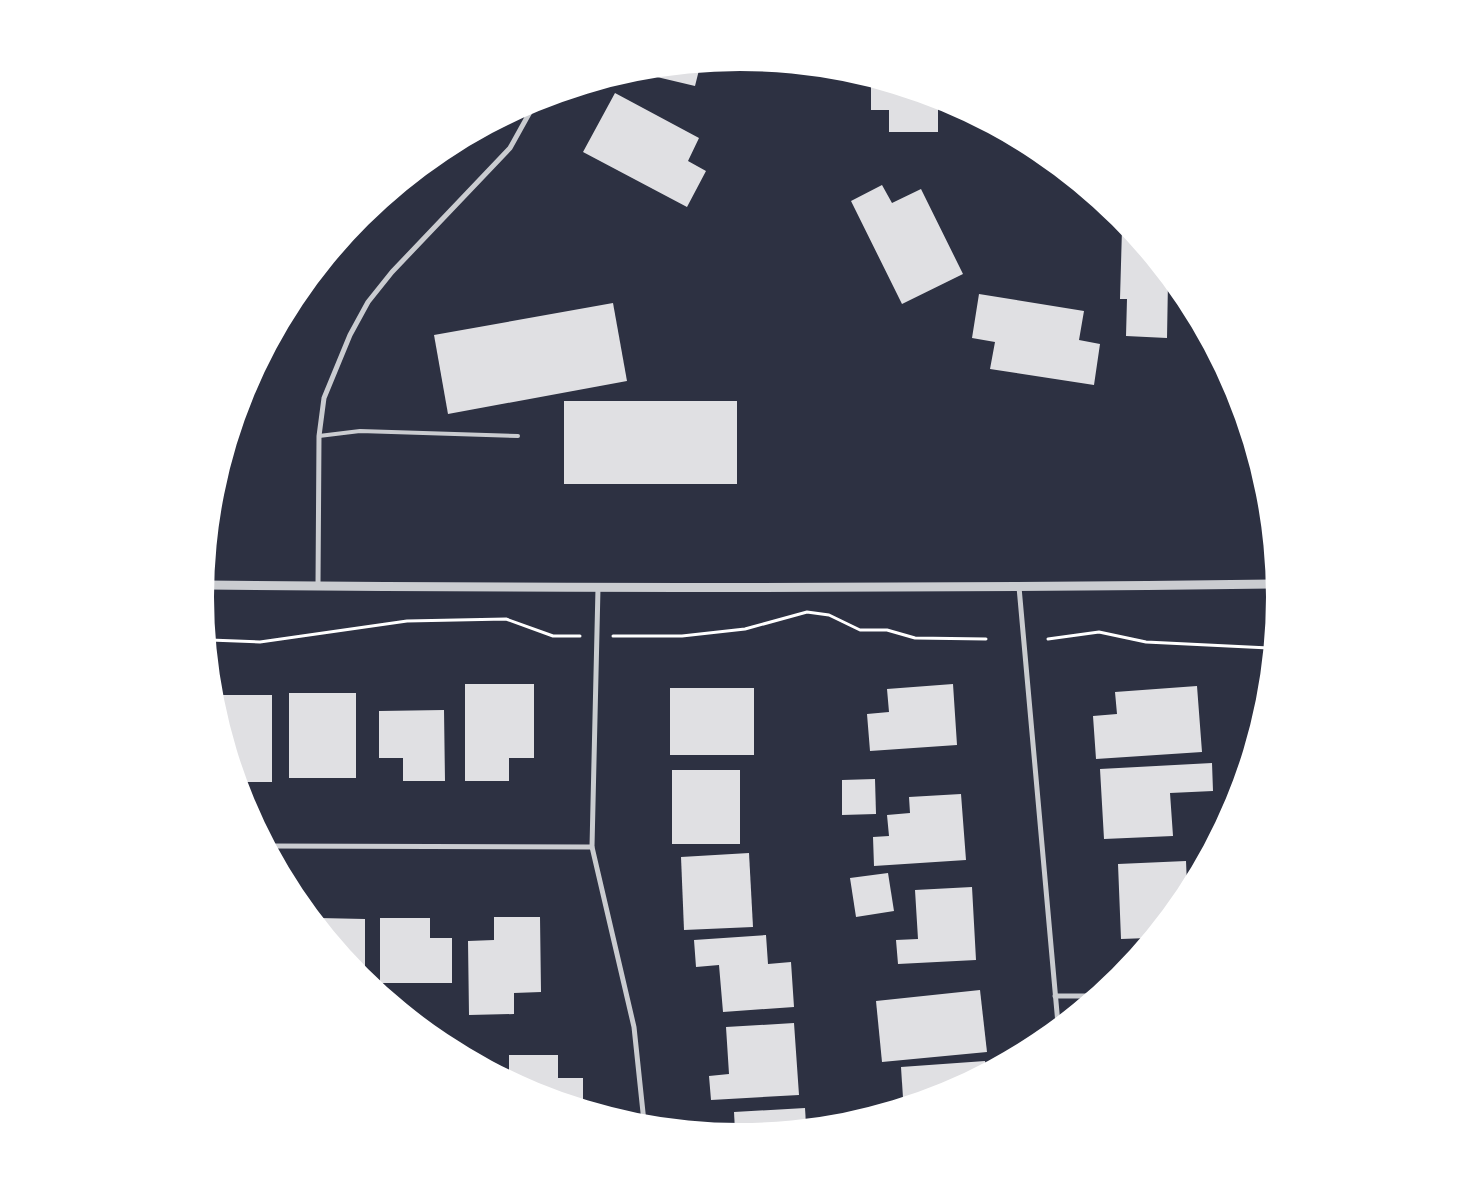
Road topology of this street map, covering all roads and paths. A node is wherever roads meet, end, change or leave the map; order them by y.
1 (528, 116) edge
2 (319, 436) junction
3 (518, 436) dead end
4 (1266, 584) edge
5 (214, 585) edge
6 (318, 586) junction
7 (1019, 587) junction
8 (598, 588) junction
9 (1048, 638) dead end
10 (1263, 648) edge
11 (277, 846) edge
12 (592, 847) junction
13 (1055, 996) junction
14 (1082, 996) edge
15 (1057, 1016) edge
16 (643, 1114) edge

1 - 2 street
2 - 3 lane
2 - 6 street
4 - 7 street
5 - 6 street
6 - 8 street
7 - 8 street
7 - 13 street
8 - 12 street
9 - 10 path
11 - 12 street
12 - 16 street
13 - 14 street
13 - 15 street

